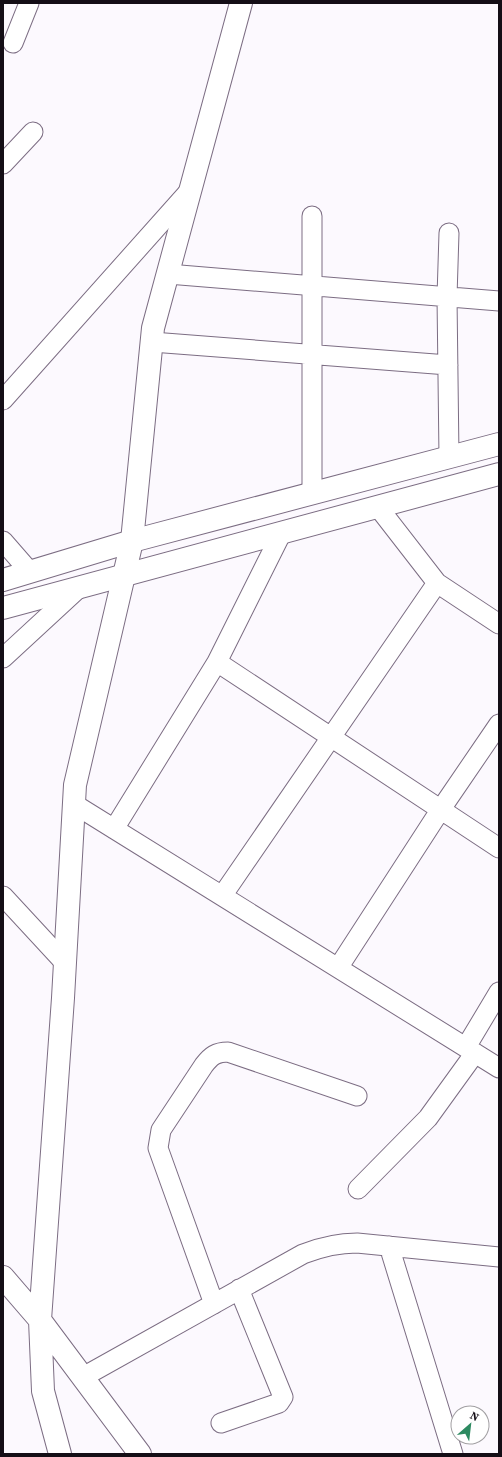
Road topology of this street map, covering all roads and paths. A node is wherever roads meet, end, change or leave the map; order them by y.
1 (29, 3) edge
2 (241, 3) edge
3 (13, 43) dead end
4 (32, 132) dead end
5 (3, 164) edge
6 (191, 189) junction
7 (312, 216) dead end
8 (449, 233) dead end
9 (168, 274) junction
10 (312, 286) junction
11 (447, 297) junction
12 (499, 301) edge
13 (152, 342) junction
14 (312, 354) junction
15 (448, 365) junction
16 (3, 400) edge
17 (499, 444) edge
18 (449, 457) junction
19 (499, 474) edge
20 (312, 494) junction
21 (378, 506) junction
22 (282, 532) junction
23 (3, 541) edge
24 (132, 541) junction
25 (30, 572) junction
26 (124, 575) junction
27 (3, 580) edge
28 (438, 583) junction
29 (82, 586) junction
30 (3, 608) edge
31 (499, 624) edge
32 (3, 658) edge
33 (217, 662) junction
34 (499, 724) edge
35 (332, 738) junction
36 (74, 804) junction
37 (441, 809) junction
38 (114, 829) junction
39 (499, 848) edge
40 (3, 896) edge
41 (222, 896) junction
42 (65, 962) junction
43 (338, 968) junction
44 (499, 992) edge
45 (471, 1050) junction
46 (499, 1068) edge
47 (357, 1096) dead end
48 (358, 1189) dead end
49 (389, 1246) junction
50 (499, 1257) edge
51 (3, 1277) edge
52 (239, 1289) junction
53 (214, 1304) junction
54 (40, 1320) junction
55 (83, 1377) junction
56 (221, 1423) dead end
57 (60, 1454) edge
58 (140, 1454) edge
59 (453, 1454) edge

1 - 3 street
2 - 6 main road
4 - 5 street
6 - 9 main road
6 - 16 street
7 - 10 street
8 - 11 street
9 - 10 street
9 - 13 main road
10 - 11 street
10 - 14 street
11 - 12 street
11 - 15 street
13 - 14 street
13 - 24 main road
14 - 15 street
14 - 20 street
15 - 18 street
17 - 18 main road
18 - 20 main road
19 - 21 main road
20 - 24 main road
21 - 22 main road
21 - 28 street
22 - 26 main road
22 - 33 street
23 - 25 street
24 - 25 main road
24 - 26 main road
25 - 27 main road
26 - 29 main road
26 - 36 main road
28 - 31 street
28 - 35 street
29 - 30 main road
29 - 32 street
33 - 35 street
33 - 38 street
34 - 37 street
35 - 37 street
35 - 41 street
36 - 38 street
36 - 42 main road
37 - 39 street
37 - 43 street
38 - 41 street
40 - 42 street
41 - 43 street
42 - 54 main road
43 - 45 street
44 - 45 street
45 - 46 street
45 - 48 street
47 - 53 street
49 - 50 street
49 - 52 street
49 - 59 street
51 - 54 main road
52 - 53 street
52 - 56 street
53 - 55 street
54 - 55 main road
54 - 57 main road
55 - 58 main road

